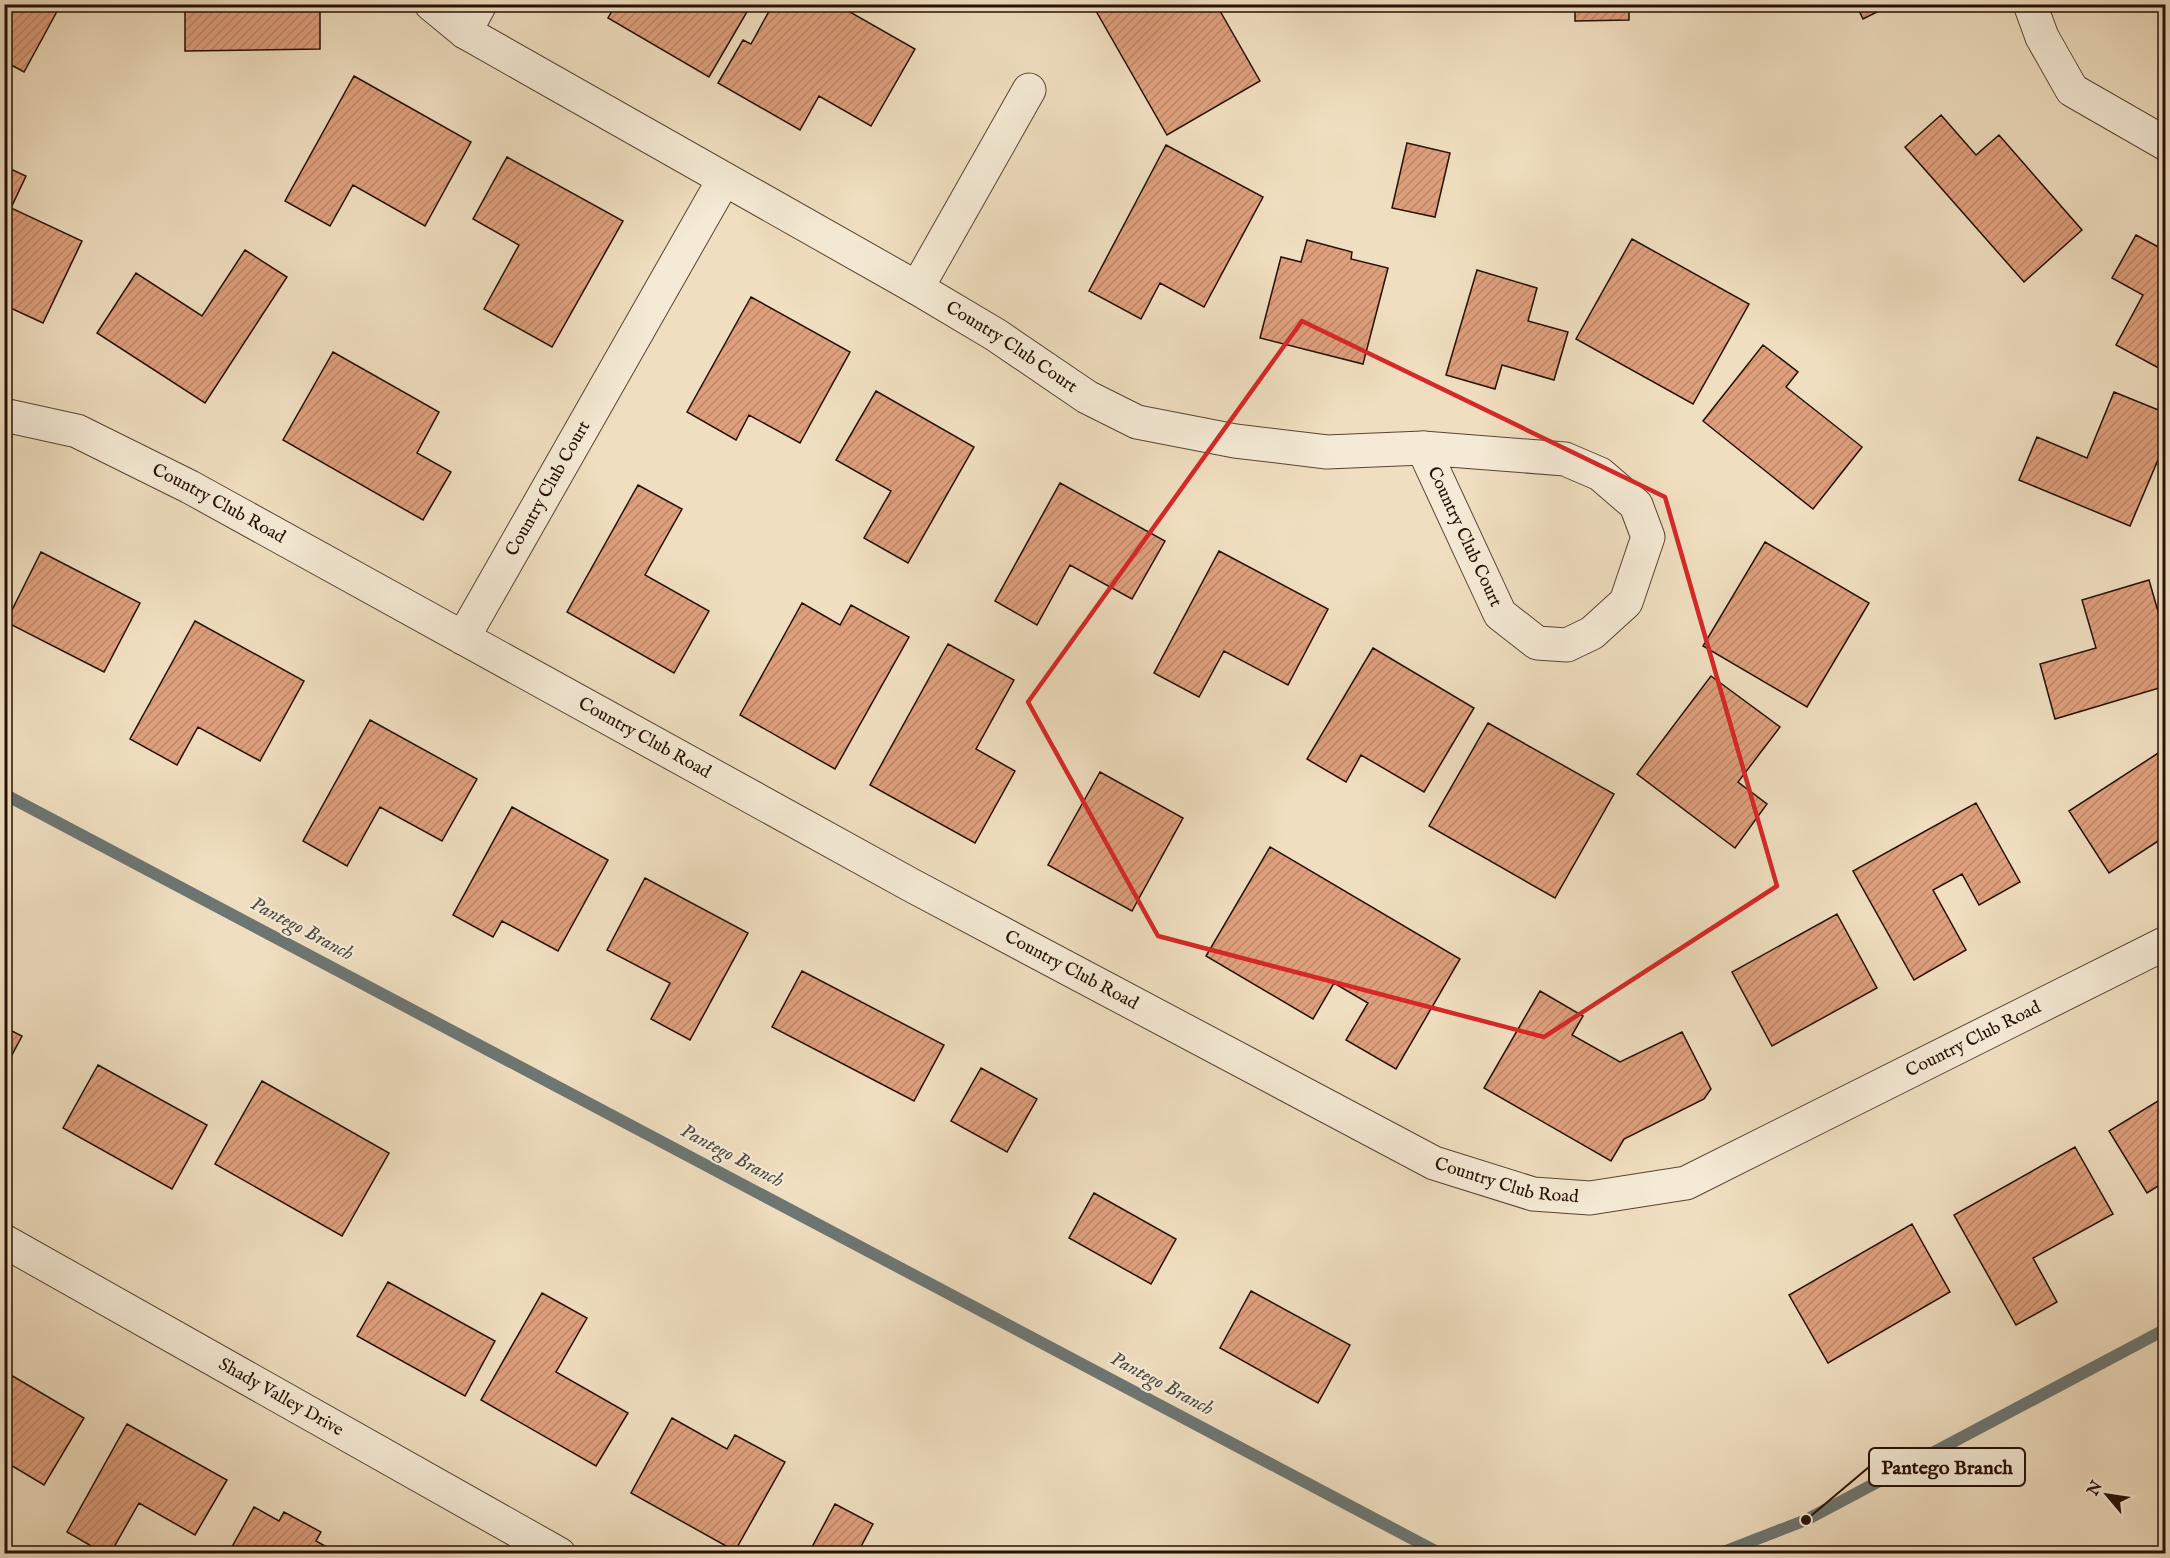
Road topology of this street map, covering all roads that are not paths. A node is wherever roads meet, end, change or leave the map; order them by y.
1 (431, 4) edge
2 (480, 4) edge
3 (2030, 4) edge
4 (465, 32) junction
5 (1029, 90) dead end
6 (2166, 144) edge
7 (723, 181) junction
8 (917, 288) junction
9 (4, 415) edge
10 (1423, 448) junction
11 (463, 638) junction
12 (2166, 944) edge
13 (4, 1241) edge
14 (559, 1554) edge

1 - 4 street, Country Club Court
2 - 4 street
3 - 6 street
4 - 7 street, Country Club Court
5 - 8 street
7 - 8 street, Country Club Court
7 - 11 street, Country Club Court
8 - 10 street, Country Club Court
9 - 11 street, Country Club Road
10 - 10 street, Country Club Court
11 - 12 street, Country Club Road
13 - 14 street, Shady Valley Drive

